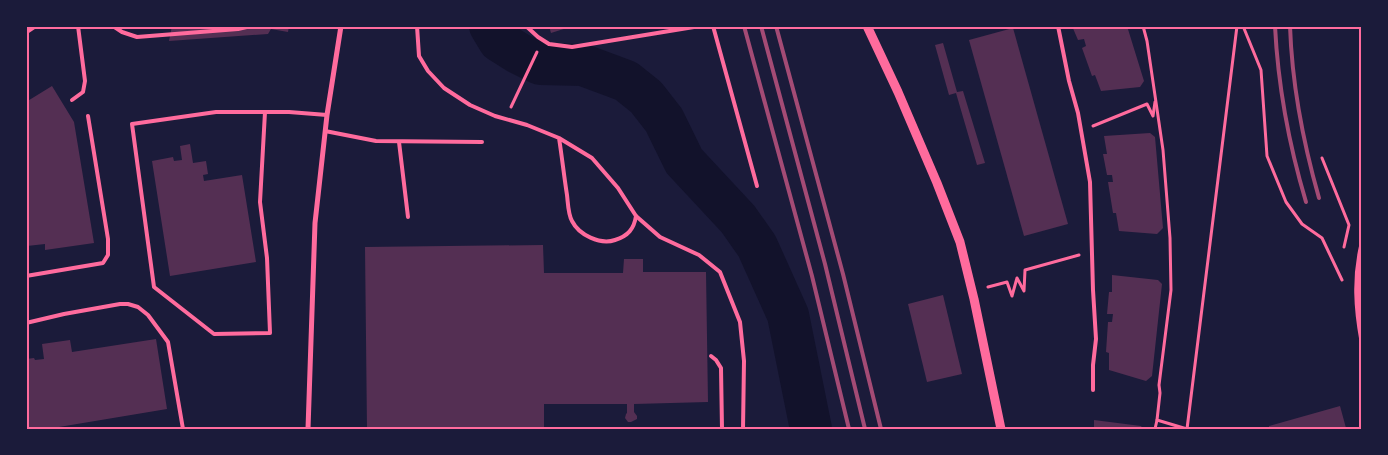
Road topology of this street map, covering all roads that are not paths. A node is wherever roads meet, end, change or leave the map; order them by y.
1 (35, 26) edge
2 (78, 26) edge
3 (113, 26) edge
4 (251, 26) edge
5 (341, 26) edge
6 (417, 26) edge
7 (526, 26) edge
8 (700, 26) edge
9 (713, 26) edge
10 (867, 26) edge
11 (1058, 26) edge
12 (26, 32) edge
13 (72, 100) dead end
14 (265, 112) junction
15 (327, 115) junction
16 (88, 116) dead end
17 (325, 131) junction
18 (559, 138) junction
19 (399, 142) junction
20 (482, 142) dead end
21 (757, 186) dead end
22 (636, 216) junction
23 (408, 217) dead end
24 (1362, 244) edge
25 (26, 276) edge
26 (26, 322) edge
27 (1362, 341) edge
28 (711, 356) dead end
29 (1093, 390) dead end
30 (183, 429) edge
31 (308, 429) edge
32 (722, 429) edge
33 (742, 429) edge
34 (1001, 429) edge

1 - 12 street
2 - 13 lane
3 - 4 lane
5 - 15 street
6 - 18 lane
7 - 8 lane
9 - 21 lane
10 - 34 street
11 - 29 lane
14 - 14 lane
14 - 15 lane
15 - 17 street
16 - 25 lane
17 - 19 lane
17 - 31 street
18 - 22 lane
18 - 22 lane
19 - 20 lane
19 - 23 lane
22 - 33 lane
24 - 27 street
26 - 30 lane
28 - 32 lane

